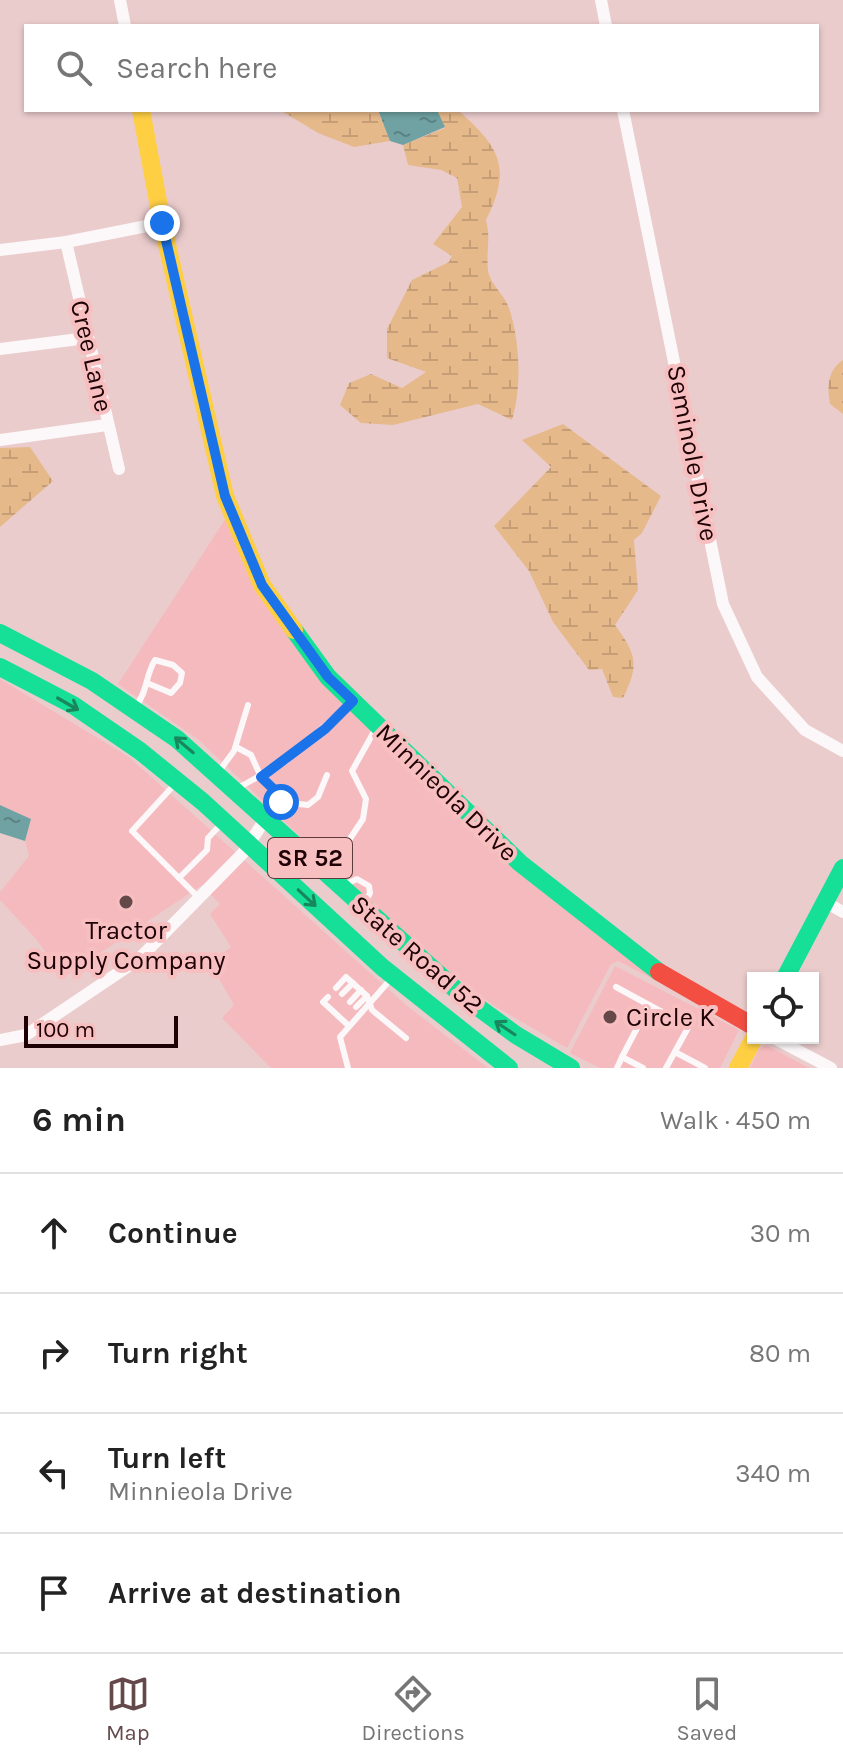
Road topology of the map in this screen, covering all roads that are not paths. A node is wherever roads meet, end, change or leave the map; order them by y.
1 (120, 0) edge
2 (601, 0) edge
3 (125, 24) edge
4 (606, 24) edge
5 (141, 112) edge
6 (623, 112) edge
7 (162, 223) junction
8 (66, 242) junction
9 (0, 250) edge
10 (87, 338) junction
11 (0, 349) edge
12 (107, 425) junction
13 (0, 440) edge
14 (119, 469) dead end
15 (0, 633) edge
16 (0, 667) edge
17 (147, 683) junction
18 (353, 701) junction
19 (248, 705) dead end
20 (134, 709) junction
21 (378, 725) junction
22 (236, 747) junction
23 (843, 751) edge
24 (217, 774) junction
25 (327, 775) dead end
26 (261, 777) junction
27 (180, 779) junction
28 (235, 790) junction
29 (287, 802) junction
30 (266, 818) junction
31 (225, 820) junction
32 (250, 844) junction
33 (843, 868) edge
34 (327, 873) junction
35 (179, 878) junction
36 (199, 898) junction
37 (825, 902) junction
38 (843, 912) edge
39 (788, 972) edge
40 (392, 977) junction
41 (353, 983) junction
42 (616, 987) dead end
43 (336, 988) dead end
44 (342, 994) dead end
45 (366, 996) junction
46 (328, 997) dead end
47 (353, 1005) dead end
48 (649, 1005) junction
49 (344, 1018) junction
50 (747, 1023) edge
51 (406, 1038) dead end
52 (0, 1040) edge
53 (751, 1044) edge
54 (785, 1044) edge
55 (675, 1052) junction
56 (622, 1057) junction
57 (348, 1068) edge
58 (509, 1068) edge
59 (571, 1068) edge
60 (617, 1068) edge
61 (643, 1068) edge
62 (666, 1068) edge
63 (705, 1068) edge
64 (738, 1068) edge
65 (831, 1068) edge

1 - 3 street
2 - 4 street
5 - 7 main road, Minnieola Drive
6 - 23 street, Seminole Drive
7 - 8 street
7 - 18 main road, Minnieola Drive
8 - 9 street
8 - 10 street, Cree Lane
10 - 11 street
10 - 12 street, Cree Lane
12 - 13 street
12 - 14 street, Cree Lane
15 - 20 main road, State Road 52 / SR 52
16 -> 27 main road, State Road 52 / SR 52
17 - 17 lane
17 - 20 lane
18 - 21 main road, Minnieola Drive
18 - 26 lane
19 - 22 lane
24 -> 20 main road, State Road 52 / SR 52
21 - 34 lane
21 - 50 main road, Minnieola Drive
22 - 24 lane
22 - 26 lane
24 - 28 main road, State Road 52 / SR 52
25 - 29 lane
26 - 28 lane
26 - 29 lane
27 - 31 main road, State Road 52 / SR 52
27 - 35 lane
28 - 30 main road, State Road 52 / SR 52
29 - 30 lane
30 - 32 street
30 - 34 main road, State Road 52 / SR 52
31 - 32 main road, State Road 52 / SR 52
31 - 35 lane
32 - 36 street
32 -> 40 main road, State Road 52 / SR 52
33 - 37 main road
59 -> 34 main road, State Road 52 / SR 52
35 - 36 lane
36 - 52 street
37 - 38 street
37 - 39 main road
40 - 45 lane
40 - 58 main road, State Road 52 / SR 52
41 - 43 lane
41 - 44 lane
41 - 45 lane
42 - 48 lane
45 - 47 lane
45 - 49 lane
45 - 51 lane
46 - 49 lane
48 - 55 lane
48 - 56 lane
49 - 57 lane
53 - 64 main road
54 - 65 street
55 - 62 lane
55 - 63 lane
56 - 60 lane
56 - 61 lane

